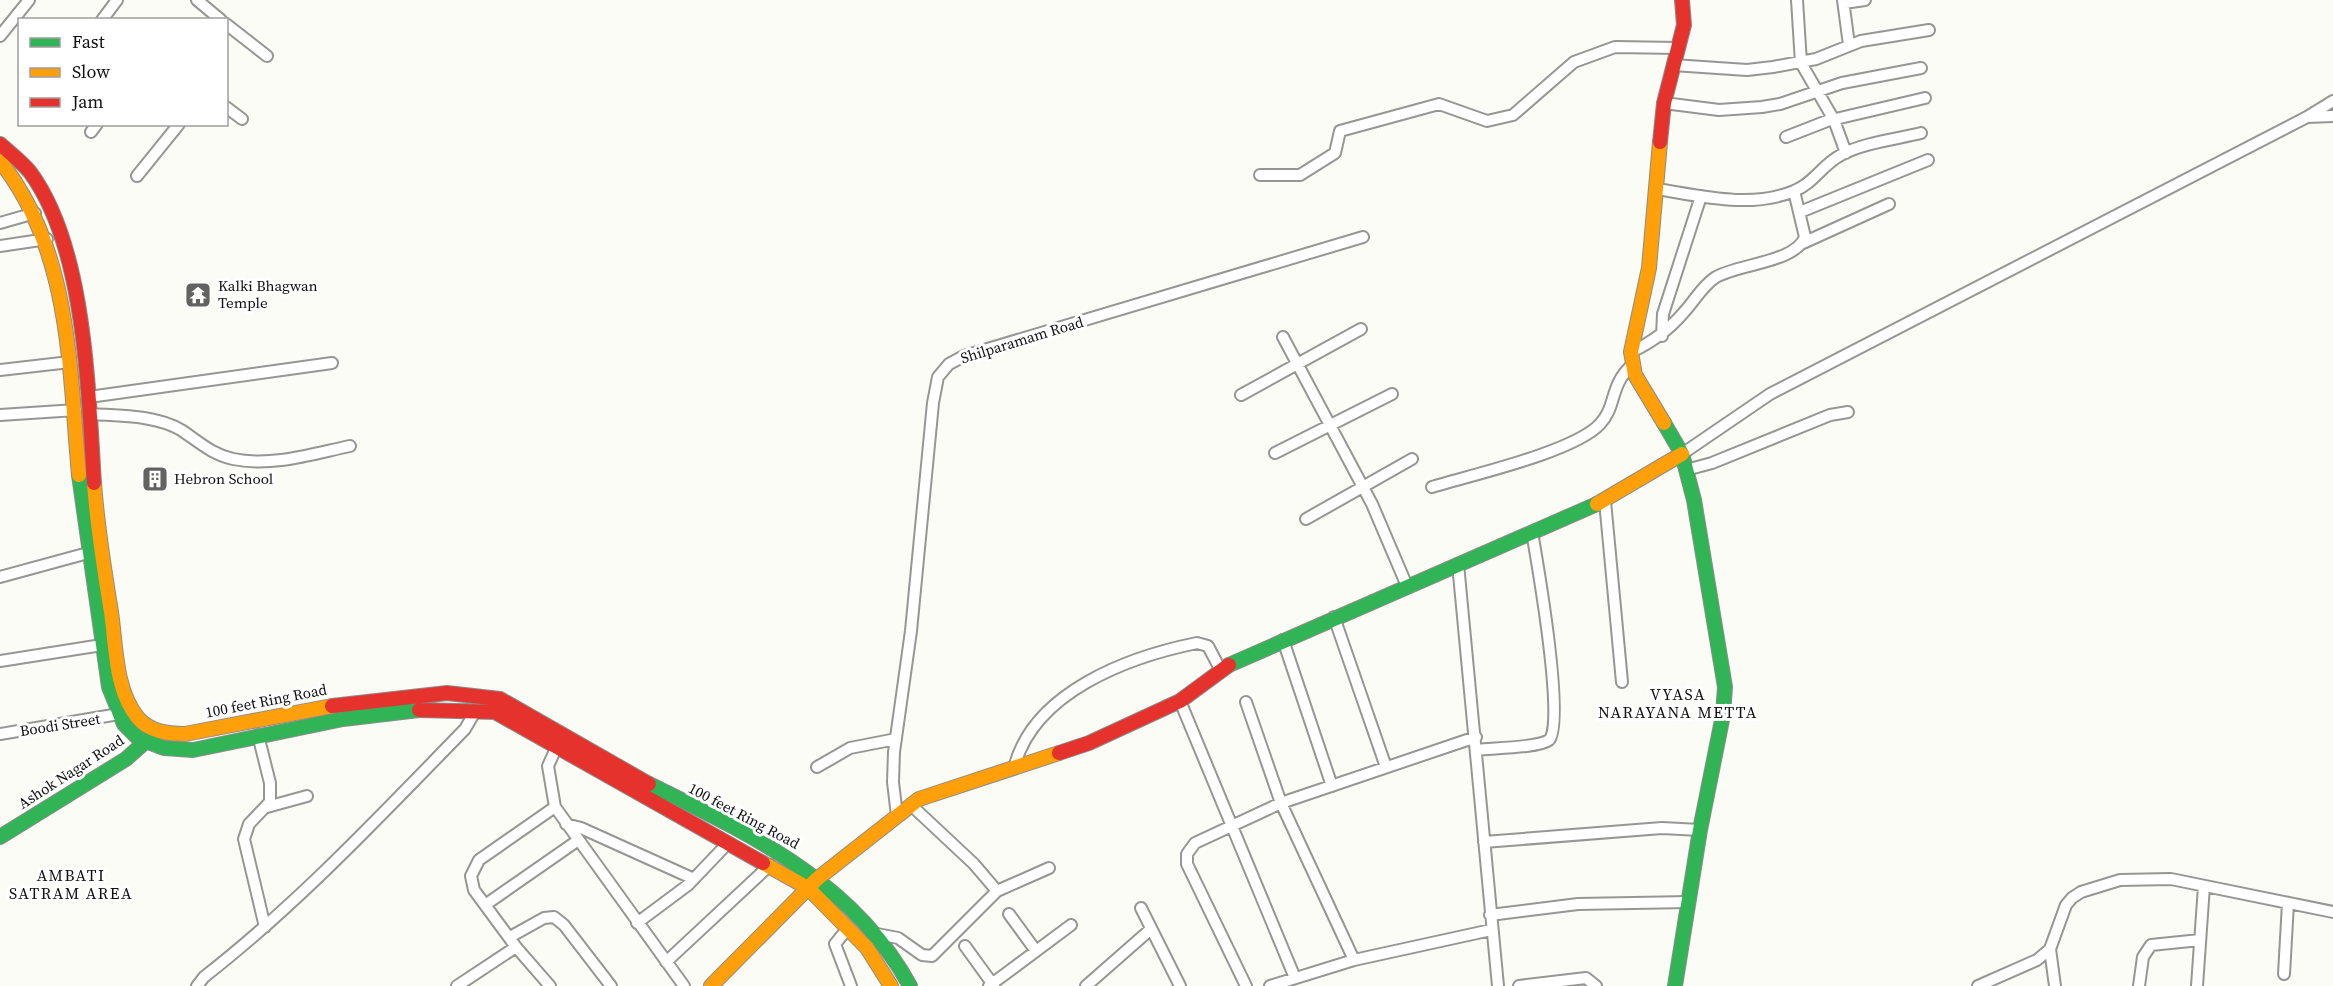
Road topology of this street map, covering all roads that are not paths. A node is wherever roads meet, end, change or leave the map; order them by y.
1 (29, 0) edge
2 (117, 0) edge
3 (197, 0) edge
4 (1682, 0) edge
5 (1797, 0) edge
6 (1865, 0) edge
7 (1844, 1) edge
8 (19, 18) edge
9 (107, 18) edge
10 (219, 18) edge
11 (16, 23) edge
12 (228, 26) edge
13 (1929, 30) dead end
14 (0, 36) edge
15 (1849, 45) junction
16 (1678, 48) junction
17 (267, 56) dead end
18 (1801, 63) junction
19 (1673, 65) junction
20 (1921, 68) dead end
21 (1817, 92) junction
22 (1924, 98) dead end
23 (2333, 101) edge
24 (1664, 103) junction
25 (228, 108) edge
26 (2333, 116) edge
27 (2307, 117) junction
28 (242, 119) dead end
29 (1834, 120) junction
30 (178, 126) edge
31 (1921, 133) dead end
32 (1786, 137) dead end
33 (0, 144) edge
34 (1846, 153) junction
35 (1928, 160) dead end
36 (0, 161) edge
37 (1260, 175) dead end
38 (137, 177) dead end
39 (1657, 189) junction
40 (1794, 191) junction
41 (1701, 196) junction
42 (1889, 204) dead end
43 (1800, 212) junction
44 (35, 213) junction
45 (0, 223) edge
46 (1363, 237) dead end
47 (47, 239) junction
48 (1803, 243) junction
49 (0, 246) edge
50 (1361, 329) dead end
51 (1662, 336) junction
52 (1283, 337) dead end
53 (1631, 359) junction
54 (70, 362) junction
55 (332, 363) dead end
56 (1298, 365) junction
57 (0, 370) edge
58 (1392, 394) dead end
59 (1241, 395) dead end
60 (89, 397) junction
61 (76, 410) junction
62 (1848, 412) dead end
63 (91, 414) junction
64 (0, 415) edge
65 (1331, 426) junction
66 (350, 446) dead end
67 (1275, 453) dead end
68 (1682, 454) junction
69 (1412, 459) dead end
70 (1686, 470) junction
71 (1432, 487) dead end
72 (1364, 488) junction
73 (1605, 501) junction
74 (1306, 519) dead end
75 (1532, 532) junction
76 (88, 553) junction
77 (1458, 564) junction
78 (0, 577) edge
79 (1407, 586) junction
80 (1334, 617) junction
81 (1282, 640) junction
82 (102, 645) junction
83 (0, 661) edge
84 (1220, 669) junction
85 (1622, 682) dead end
86 (1179, 701) junction
87 (1246, 702) dead end
88 (476, 710) junction
89 (119, 714) junction
90 (157, 731) junction
91 (0, 734) edge
92 (258, 735) junction
93 (1476, 737) junction
94 (896, 739) junction
95 (146, 743) junction
96 (557, 746) junction
97 (1477, 750) junction
98 (817, 767) dead end
99 (1386, 767) junction
100 (1014, 768) junction
101 (1332, 786) junction
102 (307, 796) dead end
103 (1281, 803) junction
104 (911, 805) junction
105 (267, 807) junction
106 (555, 807) junction
107 (897, 816) junction
108 (566, 824) junction
109 (1230, 827) junction
110 (1700, 830) junction
111 (0, 837) edge
112 (577, 841) junction
113 (1484, 842) junction
114 (728, 843) junction
115 (770, 865) junction
116 (1049, 868) dead end
117 (694, 879) junction
118 (812, 884) junction
119 (2204, 886) junction
120 (997, 891) junction
121 (1689, 902) junction
122 (2288, 903) junction
123 (485, 905) junction
124 (1141, 908) dead end
125 (2333, 912) edge
126 (1009, 914) dead end
127 (1490, 915) junction
128 (637, 923) junction
129 (1071, 925) dead end
130 (265, 927) junction
131 (848, 928) junction
132 (1151, 929) junction
133 (1491, 930) junction
134 (872, 933) junction
135 (510, 937) junction
136 (2200, 940) junction
137 (965, 946) dead end
138 (516, 947) junction
139 (2050, 949) junction
140 (1036, 951) junction
141 (1354, 960) junction
142 (666, 962) junction
143 (2284, 974) dead end
144 (1296, 978) junction
145 (992, 985) edge
146 (197, 986) edge
147 (456, 986) edge
148 (549, 986) edge
149 (611, 986) edge
150 (684, 986) edge
151 (711, 986) edge
152 (851, 986) edge
153 (891, 986) edge
154 (910, 986) edge
155 (1086, 986) edge
156 (1180, 986) edge
157 (1246, 986) edge
158 (1270, 986) edge
159 (1498, 986) edge
160 (1519, 986) edge
161 (1596, 986) edge
162 (1675, 986) edge
163 (1978, 986) edge
164 (2055, 986) edge
165 (2139, 986) edge
166 (2197, 986) edge

1 - 8 street
2 - 9 street
3 - 10 street
4 - 16 main road
5 - 18 street
6 - 7 street
7 - 15 street
11 - 14 street
12 - 17 street
13 - 15 street
15 - 18 street
16 - 19 main road
16 - 37 street
18 - 19 street
18 - 21 street
19 - 24 main road
20 - 21 street
21 - 24 street
21 - 29 street
22 - 29 street
23 - 27 street
24 - 39 main road
25 - 28 street
26 - 27 street
27 - 68 street
29 - 32 street
29 - 34 street
30 - 38 street
31 - 34 street
33 - 60 main road
34 - 40 street
35 - 43 street
36 - 44 main road, 100 feet Ring Road
39 - 41 street
39 - 53 main road
40 - 41 street
40 - 43 street
41 - 51 street
42 - 48 street
43 - 48 street
44 - 45 street
44 - 47 main road, 100 feet Ring Road
46 - 94 street, Shilparamam Road
47 - 49 street
47 - 54 main road, 100 feet Ring Road
48 - 51 street
50 - 56 street
51 - 53 street
52 - 56 street
53 - 68 main road
53 - 71 street
54 - 57 street
54 - 61 main road, 100 feet Ring Road
55 - 60 street
56 - 59 street
56 - 65 street
58 - 65 street
60 - 63 main road
61 - 64 street
61 - 76 main road, 100 feet Ring Road
62 - 70 street
63 - 66 street
63 - 90 main road
65 - 67 street
65 - 72 street
68 - 70 main road
68 - 73 main road
69 - 72 street
70 - 110 main road
72 - 74 street
72 - 79 street
73 - 75 main road
73 - 85 street
75 - 77 main road
75 - 97 street
76 - 78 street
76 - 82 main road, 100 feet Ring Road
77 - 79 main road
77 - 93 street
79 - 80 main road
80 - 81 main road
80 - 99 street
81 - 84 main road
81 - 101 street
82 - 83 street
82 - 89 main road, 100 feet Ring Road
84 - 86 main road
84 - 100 street
86 - 100 main road
86 - 109 street
87 - 103 street
88 - 92 main road, 100 feet Ring Road
88 - 96 main road, 100 feet Ring Road
88 - 130 street
89 - 91 street, Boodi Street
89 - 95 main road, 100 feet Ring Road
90 - 95 main road, Ashok Nagar Road
90 - 118 main road, 100 feet Ring Road
92 - 95 main road, 100 feet Ring Road
92 - 105 street
93 - 97 street
93 - 99 street
94 - 98 street
94 - 107 street, Shilparamam Road
95 - 111 main road, Ashok Nagar Road
96 - 106 street
96 - 114 main road, 100 feet Ring Road
97 - 113 street
99 - 101 street
100 - 104 main road
101 - 103 street
102 - 105 street
103 - 109 street
103 - 141 street
104 - 107 main road
104 - 120 street
105 - 130 street
106 - 108 street
106 - 123 street
107 - 118 main road
108 - 112 street
108 - 117 street
109 - 144 street
109 - 157 street
110 - 113 street
110 - 121 main road
112 - 123 street
112 - 128 street
113 - 127 street
114 - 115 main road, 100 feet Ring Road
114 - 117 street
115 - 118 main road, 100 feet Ring Road
115 - 142 street
116 - 120 street
117 - 128 street
118 - 131 main road, 100 feet Ring Road
118 - 134 main road, 100 feet Ring Road
118 - 151 main road
119 - 122 street
119 - 136 street
119 - 139 street
120 - 134 street
121 - 127 street
121 - 162 main road
122 - 125 street
122 - 143 street
123 - 135 street
124 - 132 street
126 - 140 street
127 - 133 street
128 - 142 street
129 - 140 street
130 - 146 street
131 - 152 street
131 - 153 main road, 100 feet Ring Road
132 - 155 street
132 - 156 street
133 - 141 street
133 - 159 street
134 - 154 main road, 100 feet Ring Road
135 - 138 street
135 - 149 street
136 - 165 street
136 - 166 street
137 - 145 street
138 - 147 street
138 - 148 street
139 - 163 street
139 - 164 street
140 - 145 street
141 - 144 street
142 - 150 street
144 - 158 street
160 - 161 street

